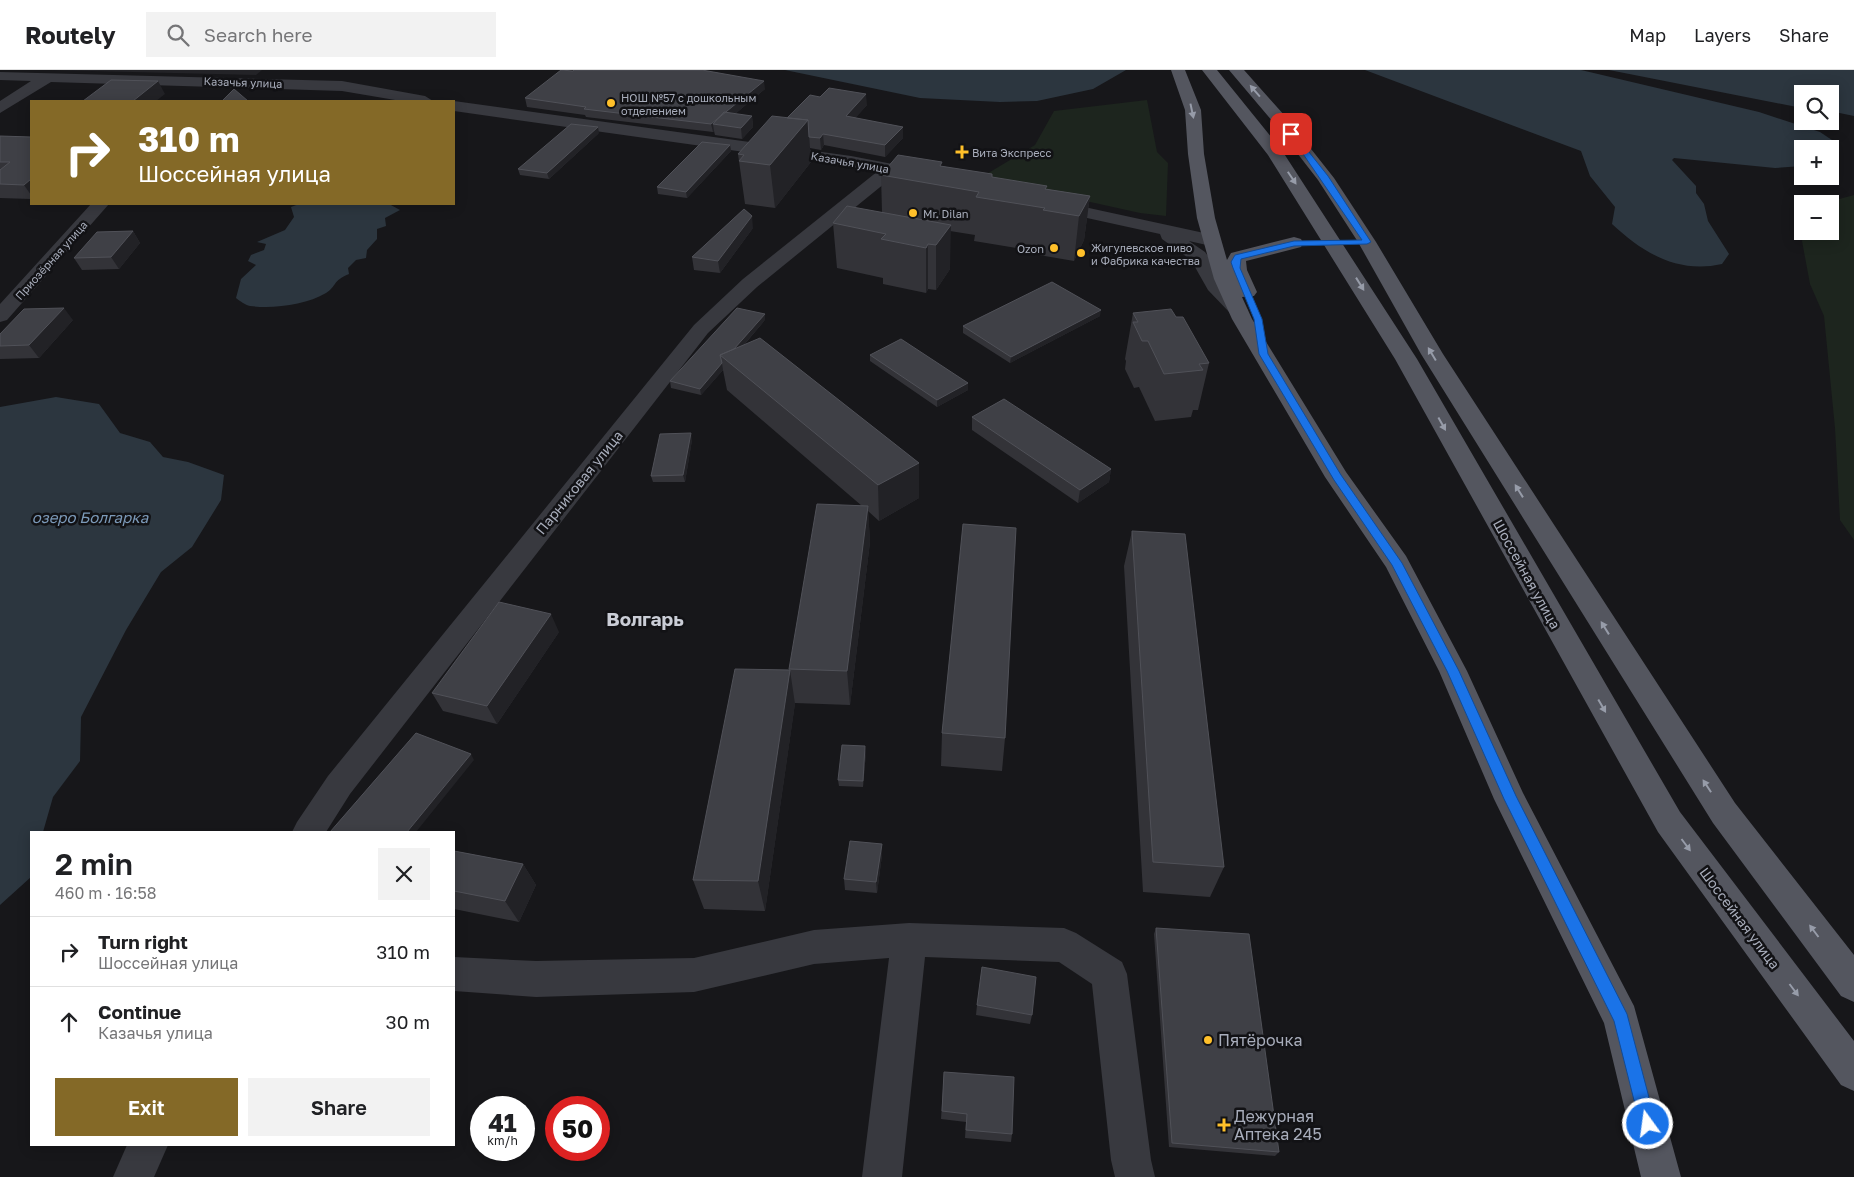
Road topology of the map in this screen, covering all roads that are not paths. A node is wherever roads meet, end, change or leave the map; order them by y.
1 (1178, 70) edge
2 (1209, 70) edge
3 (1236, 70) edge
4 (0, 76) edge
5 (46, 78) junction
6 (227, 82) junction
7 (202, 95) dead end
8 (419, 100) edge
9 (455, 106) edge
10 (0, 108) edge
11 (1196, 154) junction
12 (890, 169) junction
13 (918, 175) edge
14 (1038, 202) edge
15 (99, 205) edge
16 (1154, 229) junction
17 (1210, 240) junction
18 (1367, 242) junction
19 (1294, 243) junction
20 (1334, 243) junction
21 (1238, 310) junction
22 (0, 316) edge
23 (1263, 354) junction
24 (309, 831) edge
25 (909, 940) junction
26 (455, 974) edge
27 (1854, 984) edge
28 (1854, 1072) edge
29 (148, 1146) edge
30 (133, 1177) edge
31 (882, 1177) edge
32 (1135, 1177) edge
33 (1661, 1177) edge

1 -> 11 main road
2 -> 20 main road, Шоссейная улица
18 -> 3 main road
4 - 5 street, Казачья улица
5 - 6 street, Казачья улица
5 - 10 street
6 - 7 street
6 - 8 street, Казачья улица
9 - 12 street, Казачья улица
11 - 16 street
11 - 17 main road
12 - 13 street, Казачья улица
12 - 24 street, Парниковая улица
14 - 16 street
15 - 22 street, Приозёрная улица
16 - 17 street
16 - 21 street
17 - 19 main road
17 - 21 main road
18 - 20 main road
27 -> 18 main road
19 - 20 main road
19 - 23 main road
20 -> 28 main road, Шоссейная улица
21 - 23 main road
23 - 33 main road
25 - 26 street
25 - 31 street
25 - 32 street
29 - 30 street

